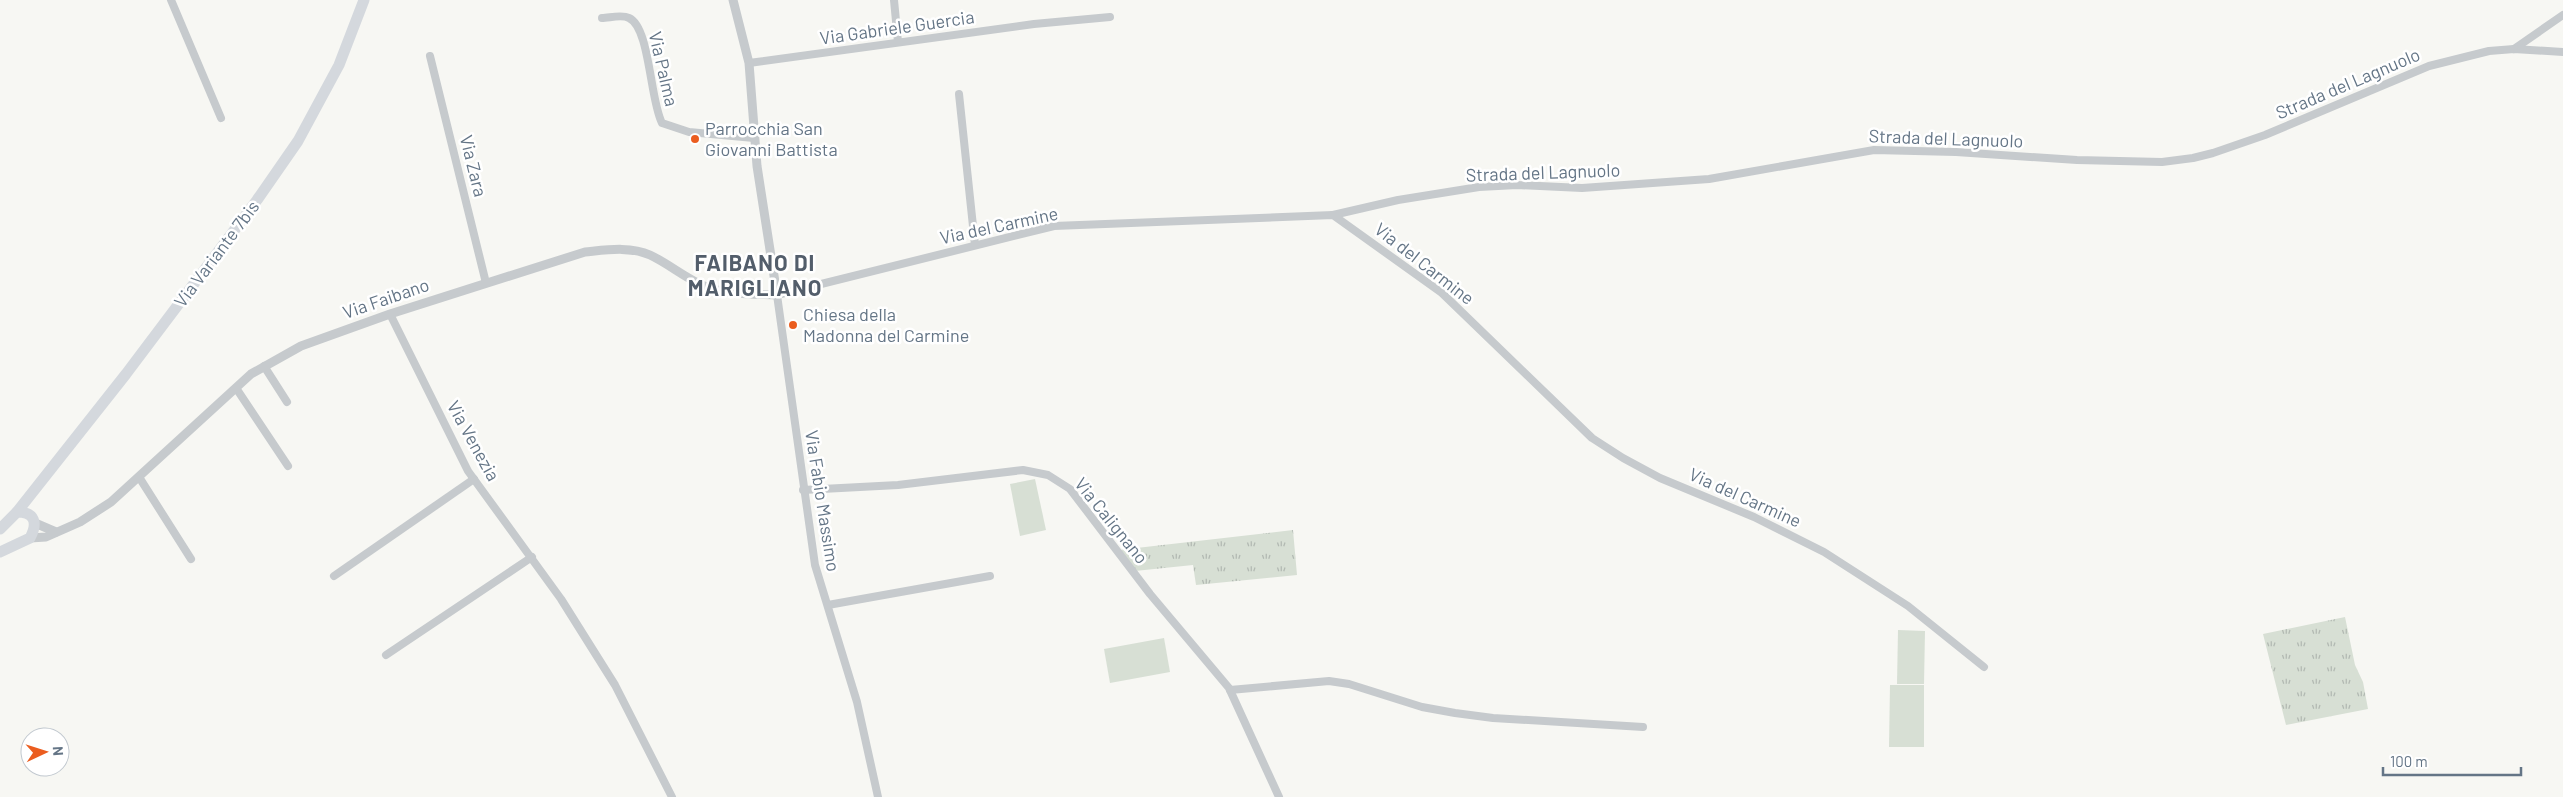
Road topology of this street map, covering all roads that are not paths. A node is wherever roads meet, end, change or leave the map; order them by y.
1 (171, 0) edge
2 (364, 0) edge
3 (733, 0) edge
4 (894, 0) edge
5 (2563, 15) edge
6 (1110, 16) dead end
7 (602, 18) dead end
8 (898, 42) junction
9 (2514, 49) junction
10 (2563, 52) edge
11 (430, 56) dead end
12 (749, 63) junction
13 (959, 94) dead end
14 (221, 118) dead end
15 (754, 138) junction
16 (1333, 215) junction
17 (975, 245) junction
18 (486, 283) junction
19 (777, 294) junction
20 (390, 314) junction
21 (264, 366) junction
22 (236, 388) junction
23 (287, 402) dead end
24 (288, 466) dead end
25 (139, 477) junction
26 (474, 479) junction
27 (36, 487) junction
28 (803, 490) junction
29 (17, 512) junction
30 (33, 519) junction
31 (0, 529) edge
32 (56, 532) junction
33 (30, 538) junction
34 (0, 552) edge
35 (532, 557) junction
36 (191, 559) dead end
37 (334, 576) dead end
38 (990, 576) dead end
39 (828, 605) junction
40 (386, 655) dead end
41 (1984, 667) dead end
42 (1230, 690) junction
43 (1643, 727) dead end
44 (672, 797) edge
45 (878, 797) edge
46 (1279, 797) edge

1 - 14 street
2 - 27 main road, Via Variante 7bis
3 - 12 street
4 - 8 street
5 - 9 street
6 - 8 street, Via Gabriele Guercia
7 - 15 street, Via Palma
8 - 12 street, Via Gabriele Guercia
9 - 10 street, Strada del Lagnuolo
9 - 16 street, Strada del Lagnuolo
11 - 18 street, Via Zara
12 - 15 street
13 - 17 street
15 - 19 street
16 - 17 street, Via del Carmine
16 - 41 street, Via del Carmine
17 - 19 street, Via del Carmine
18 - 19 street, Via Faibano
18 - 20 street, Via Faibano
19 - 28 street, Via Fabio Massimo
20 - 21 street, Via Faibano
20 - 26 street, Via Venezia
21 - 22 street, Via Faibano
21 - 23 street
22 - 24 street
22 - 25 street, Via Faibano
25 - 32 street, Via Faibano
25 - 36 street
26 - 35 street, Via Venezia
26 - 37 street
27 - 29 main road, Via Variante 7bis
27 - 30 main road
28 - 39 street, Via Fabio Massimo
28 - 42 street, Via Calignano
29 - 30 main road
29 - 31 main road, Via Variante 7bis
30 - 32 street
30 - 33 main road
32 - 33 street, Via Faibano
33 - 34 main road
35 - 40 street
35 - 44 street, Via Venezia
38 - 39 street
39 - 45 street, Via Fabio Massimo
42 - 43 street
42 - 46 street, Via Calignano

